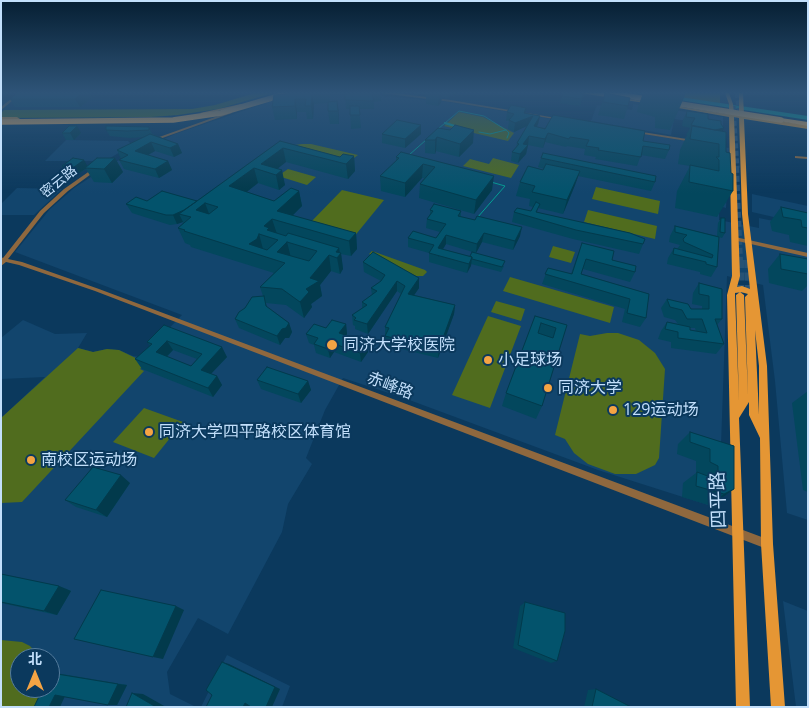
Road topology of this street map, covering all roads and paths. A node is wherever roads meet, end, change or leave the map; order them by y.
1 (181, 126) edge
2 (189, 126) edge
3 (732, 126) edge
4 (742, 126) tunnel mouth
5 (177, 130) junction
6 (632, 131) edge
7 (698, 142) edge
8 (144, 144) edge
9 (724, 146) edge
10 (733, 147) junction
11 (797, 157) dead end
12 (808, 158) edge
13 (102, 166) edge
14 (736, 238) junction
15 (749, 242) junction
16 (808, 254) edge
17 (2, 261) edge
18 (744, 295) junction
19 (739, 534) junction
20 (767, 544) junction
21 (743, 707) edge
22 (778, 707) edge

1 - 5 street
2 - 5 street
3 - 10 main road, 四平路
4 - 15 main road, 四平路
5 - 8 street
6 - 7 street
9 - 10 street
10 - 14 main road, 四平路
11 - 12 street
13 - 17 street, 密云路
14 - 15 street
14 - 18 main road, 四平路
15 - 16 street
15 - 18 main road, 四平路
17 - 19 street, 赤峰路
18 - 19 main road, 四平路
18 - 20 main road, 四平路
19 - 20 street, 赤峰路
19 - 21 main road, 四平路
20 - 22 main road, 四平路

